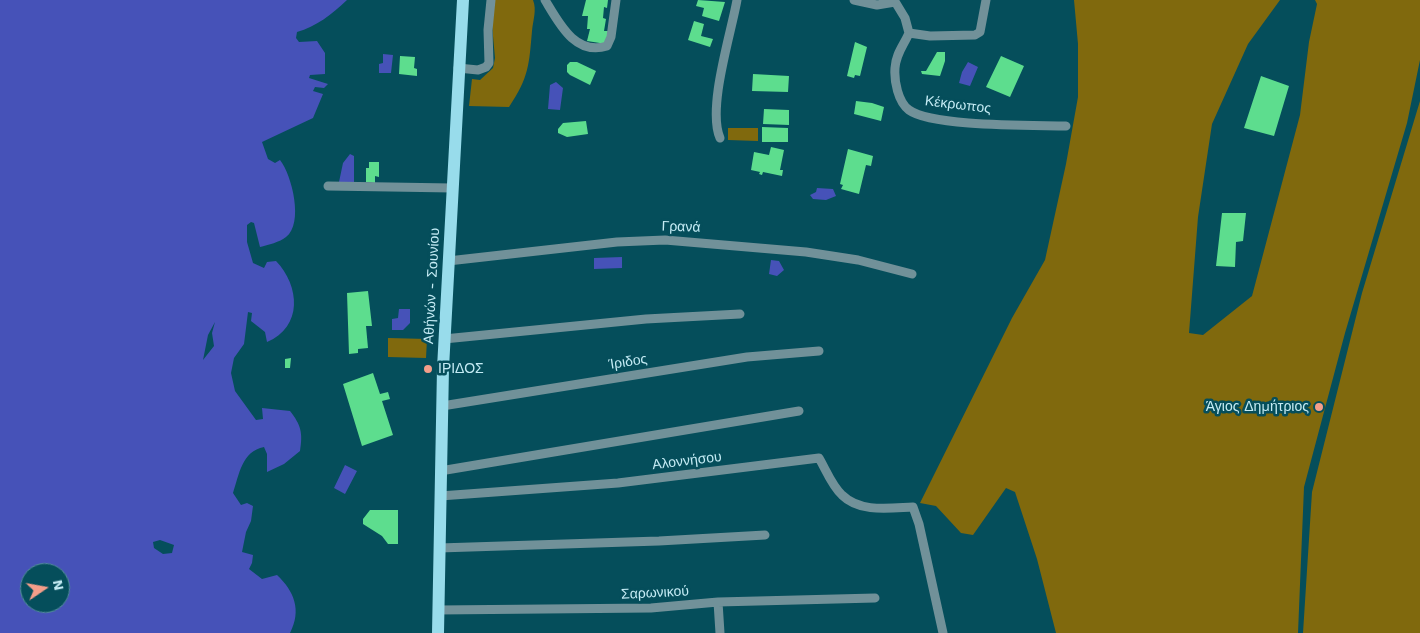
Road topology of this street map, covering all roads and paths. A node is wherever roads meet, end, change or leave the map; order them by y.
1 (463, 0) edge
2 (491, 0) edge
3 (545, 0) edge
4 (616, 0) edge
5 (737, 0) edge
6 (854, 0) edge
7 (986, 0) edge
8 (895, 1) edge
9 (909, 33) junction
10 (458, 68) junction
11 (1066, 126) dead end
12 (720, 138) dead end
13 (328, 186) dead end
14 (452, 188) junction
15 (448, 261) junction
16 (912, 274) dead end
17 (740, 314) dead end
18 (444, 339) junction
19 (819, 351) dead end
20 (442, 406) junction
21 (799, 411) dead end
22 (440, 471) junction
23 (440, 496) junction
24 (765, 535) dead end
25 (439, 548) junction
26 (874, 598) dead end
27 (718, 602) junction
28 (438, 610) junction
29 (438, 633) edge
30 (720, 633) edge
31 (943, 633) edge

1 - 10 main road, Αθήνών - Σουνίου
2 - 10 street
3 - 4 street
5 - 12 street
6 - 8 street
7 - 9 street
8 - 9 street
9 - 11 street, Κέκρωπος
10 - 14 main road, Αθήνών - Σουνίου
13 - 14 street
14 - 15 main road, Αθήνών - Σουνίου
15 - 16 street, Γρανά
15 - 18 main road, Αθήνών - Σουνίου
17 - 18 street
18 - 20 main road, Αθήνών - Σουνίου
19 - 20 street, Ίριδος
20 - 22 main road, Αθήνών - Σουνίου
21 - 22 street
22 - 23 main road, Αθήνών - Σουνίου
23 - 25 main road, Αθήνών - Σουνίου
23 - 31 street, Αλοννήσου
24 - 25 street
25 - 28 main road, Αθήνών - Σουνίου
26 - 27 street, Σαρωνικού
27 - 28 street, Σαρωνικού
27 - 30 street
28 - 29 main road, Αθήνών - Σουνίου

